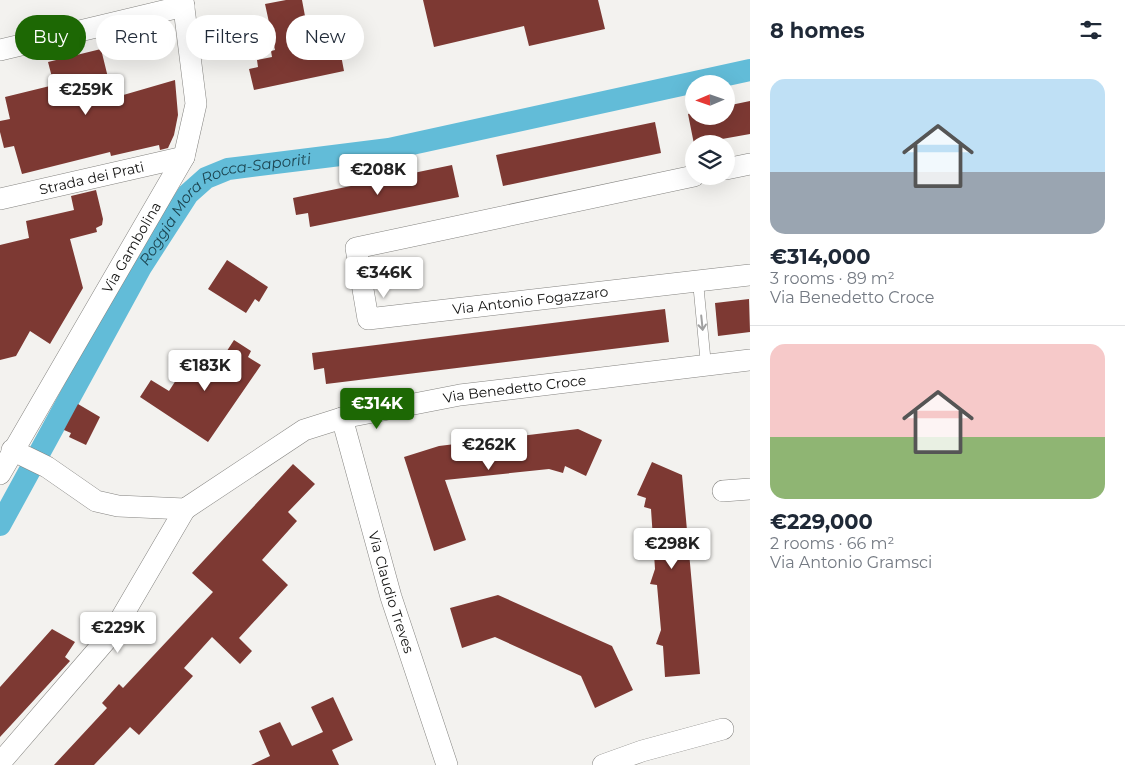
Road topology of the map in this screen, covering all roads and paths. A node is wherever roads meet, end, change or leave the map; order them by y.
1 (184, 3) edge
2 (0, 50) edge
3 (184, 157) junction
4 (750, 164) edge
5 (735, 167) edge
6 (685, 178) edge
7 (0, 199) edge
8 (750, 275) edge
9 (698, 282) junction
10 (750, 360) edge
11 (706, 365) junction
12 (342, 418) junction
13 (30, 459) junction
14 (0, 474) edge
15 (750, 489) edge
16 (723, 491) dead end
17 (185, 509) junction
18 (722, 729) dead end
19 (0, 763) edge
20 (447, 765) edge
21 (603, 765) edge

1 - 2 street
1 - 3 street, Via Gambolina
3 - 7 street, Strada dei Prati
3 - 13 street, Via Gambolina
4 - 5 street
6 - 9 street, Via Antonio Fogazzaro
8 - 9 street, Via Antonio Fogazzaro
9 -> 11 lane
10 - 11 street, Via Benedetto Croce
11 - 12 street, Via Benedetto Croce
12 - 17 street, Via Benedetto Croce
12 - 20 street, Via Claudio Treves
13 - 14 street, Via Gambolina
13 - 17 street
15 - 16 street
17 - 19 street
18 - 21 street

